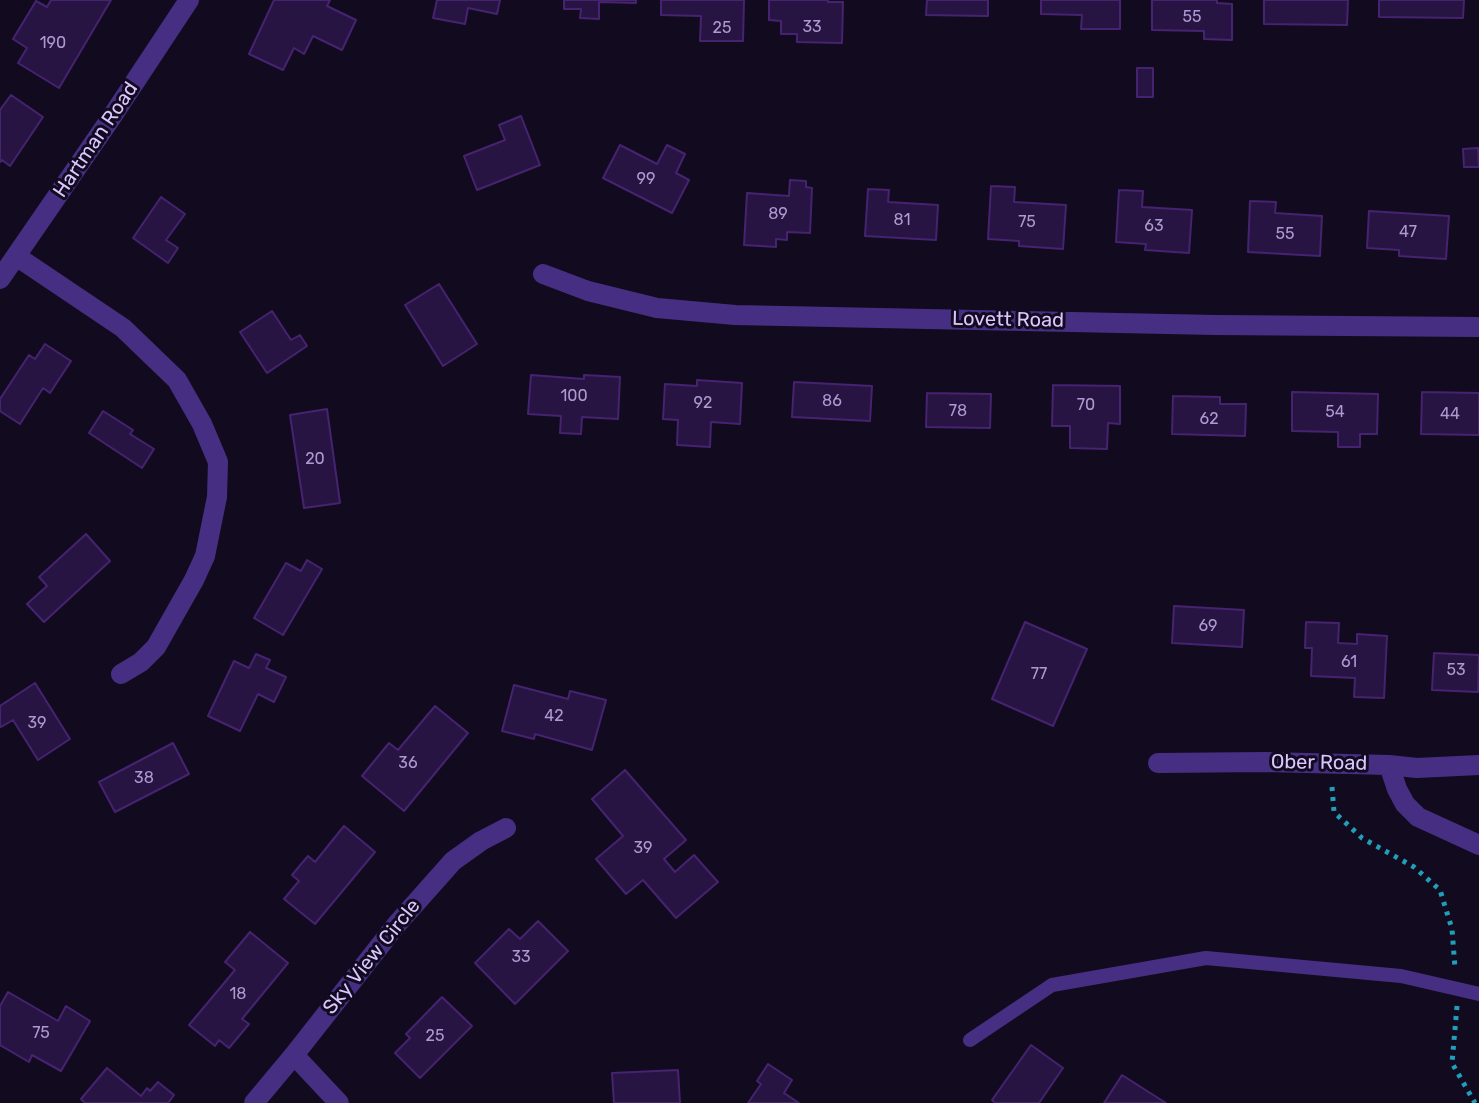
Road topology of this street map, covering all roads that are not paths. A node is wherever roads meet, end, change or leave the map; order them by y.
1 (189, 0) edge
2 (16, 256) junction
3 (543, 274) dead end
4 (0, 279) edge
5 (1479, 327) edge
6 (121, 674) dead end
7 (1158, 763) dead end
8 (1389, 765) junction
9 (1479, 765) edge
10 (506, 828) dead end
11 (1479, 845) edge
12 (1479, 994) edge
13 (970, 1040) dead end
14 (294, 1055) junction
15 (254, 1103) edge
16 (339, 1103) edge

1 - 2 street, Hartman Road
2 - 4 street, Hartman Road
2 - 6 street
3 - 5 street, Lovett Road
7 - 8 street, Ober Road
8 - 9 street, Ober Road
8 - 11 street
10 - 14 street, Sky View Circle
12 - 13 lane
14 - 15 street, Sky View Circle
14 - 16 street

